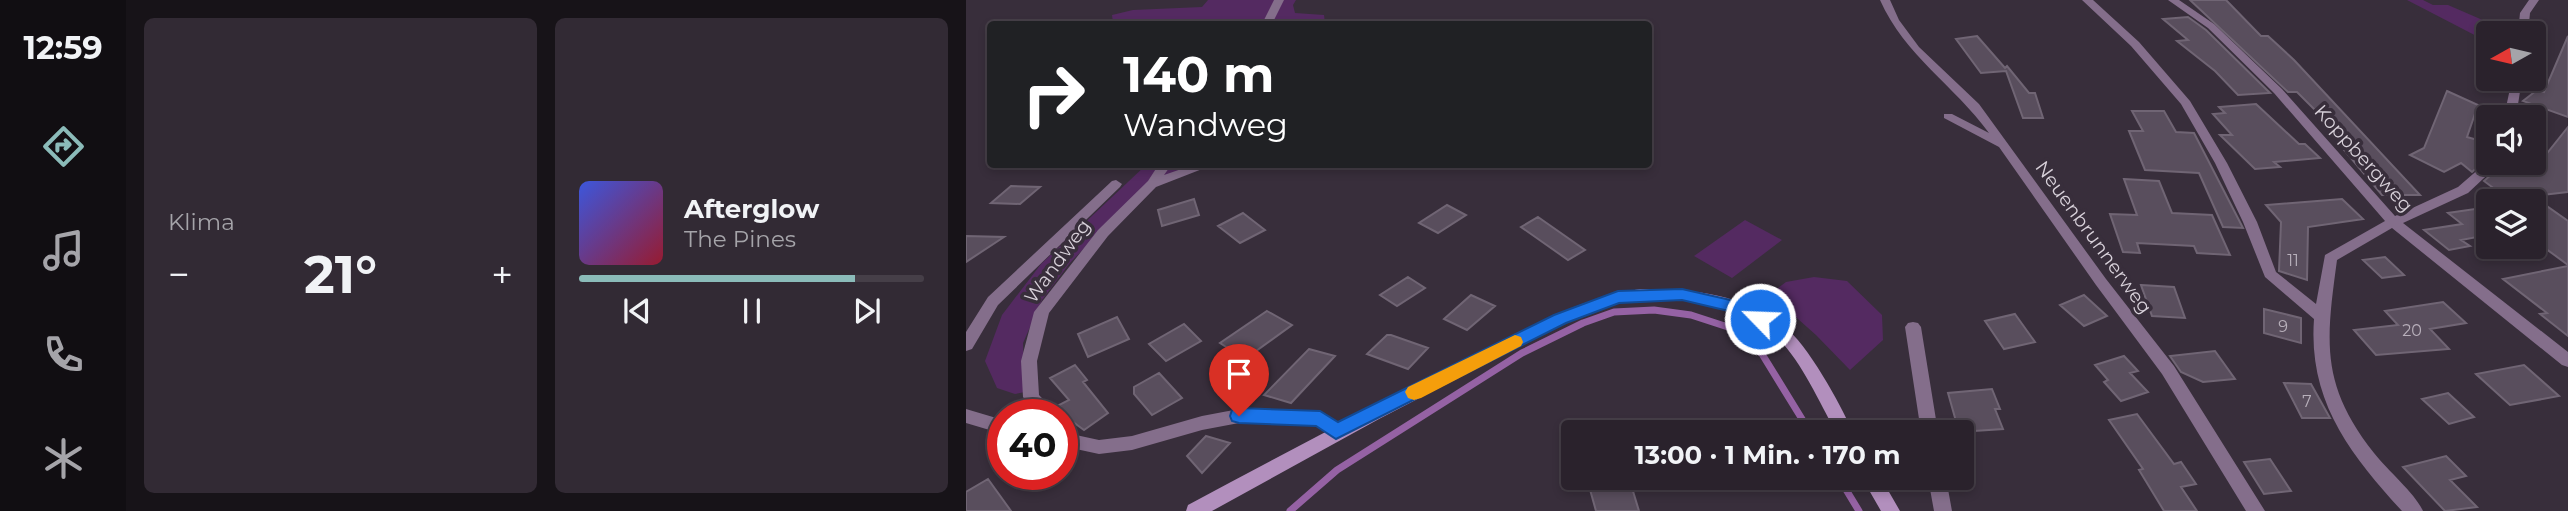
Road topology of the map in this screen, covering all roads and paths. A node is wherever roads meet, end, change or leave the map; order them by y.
1 (1279, 0) edge
2 (1885, 0) edge
3 (2087, 0) edge
4 (2172, 0) edge
5 (2534, 0) edge
6 (1268, 21) edge
7 (2524, 21) edge
8 (1948, 116) dead end
9 (2004, 145) junction
10 (1163, 168) edge
11 (1198, 168) edge
12 (2480, 175) edge
13 (1116, 184) dead end
14 (1152, 184) junction
15 (2393, 222) junction
16 (2323, 318) junction
17 (1913, 327) dead end
18 (966, 345) edge
19 (2568, 360) edge
20 (1033, 399) edge
21 (966, 416) edge
22 (1838, 420) edge
23 (1928, 420) edge
24 (987, 422) edge
25 (1336, 432) junction
26 (1078, 442) edge
27 (1878, 490) edge
28 (1939, 490) edge
29 (1195, 511) edge
30 (1891, 511) edge
31 (1943, 511) edge
32 (2256, 511) edge
33 (2414, 511) edge

1 - 6 street
2 - 9 street, Neuenbrunnerweg
3 - 16 street
4 - 15 street, Koppbergweg
5 - 7 street
8 - 9 street
9 - 32 street, Neuenbrunnerweg
10 - 14 street, Wandweg
11 - 14 street, Wandweg
12 - 15 street
13 - 18 street, Wandweg
14 - 20 street, Wandweg
15 - 16 street
15 - 19 street, Koppbergweg
16 - 33 street
17 - 23 street
21 - 24 street
22 - 25 street
25 - 26 street
25 - 29 street
27 - 30 street
28 - 31 street

